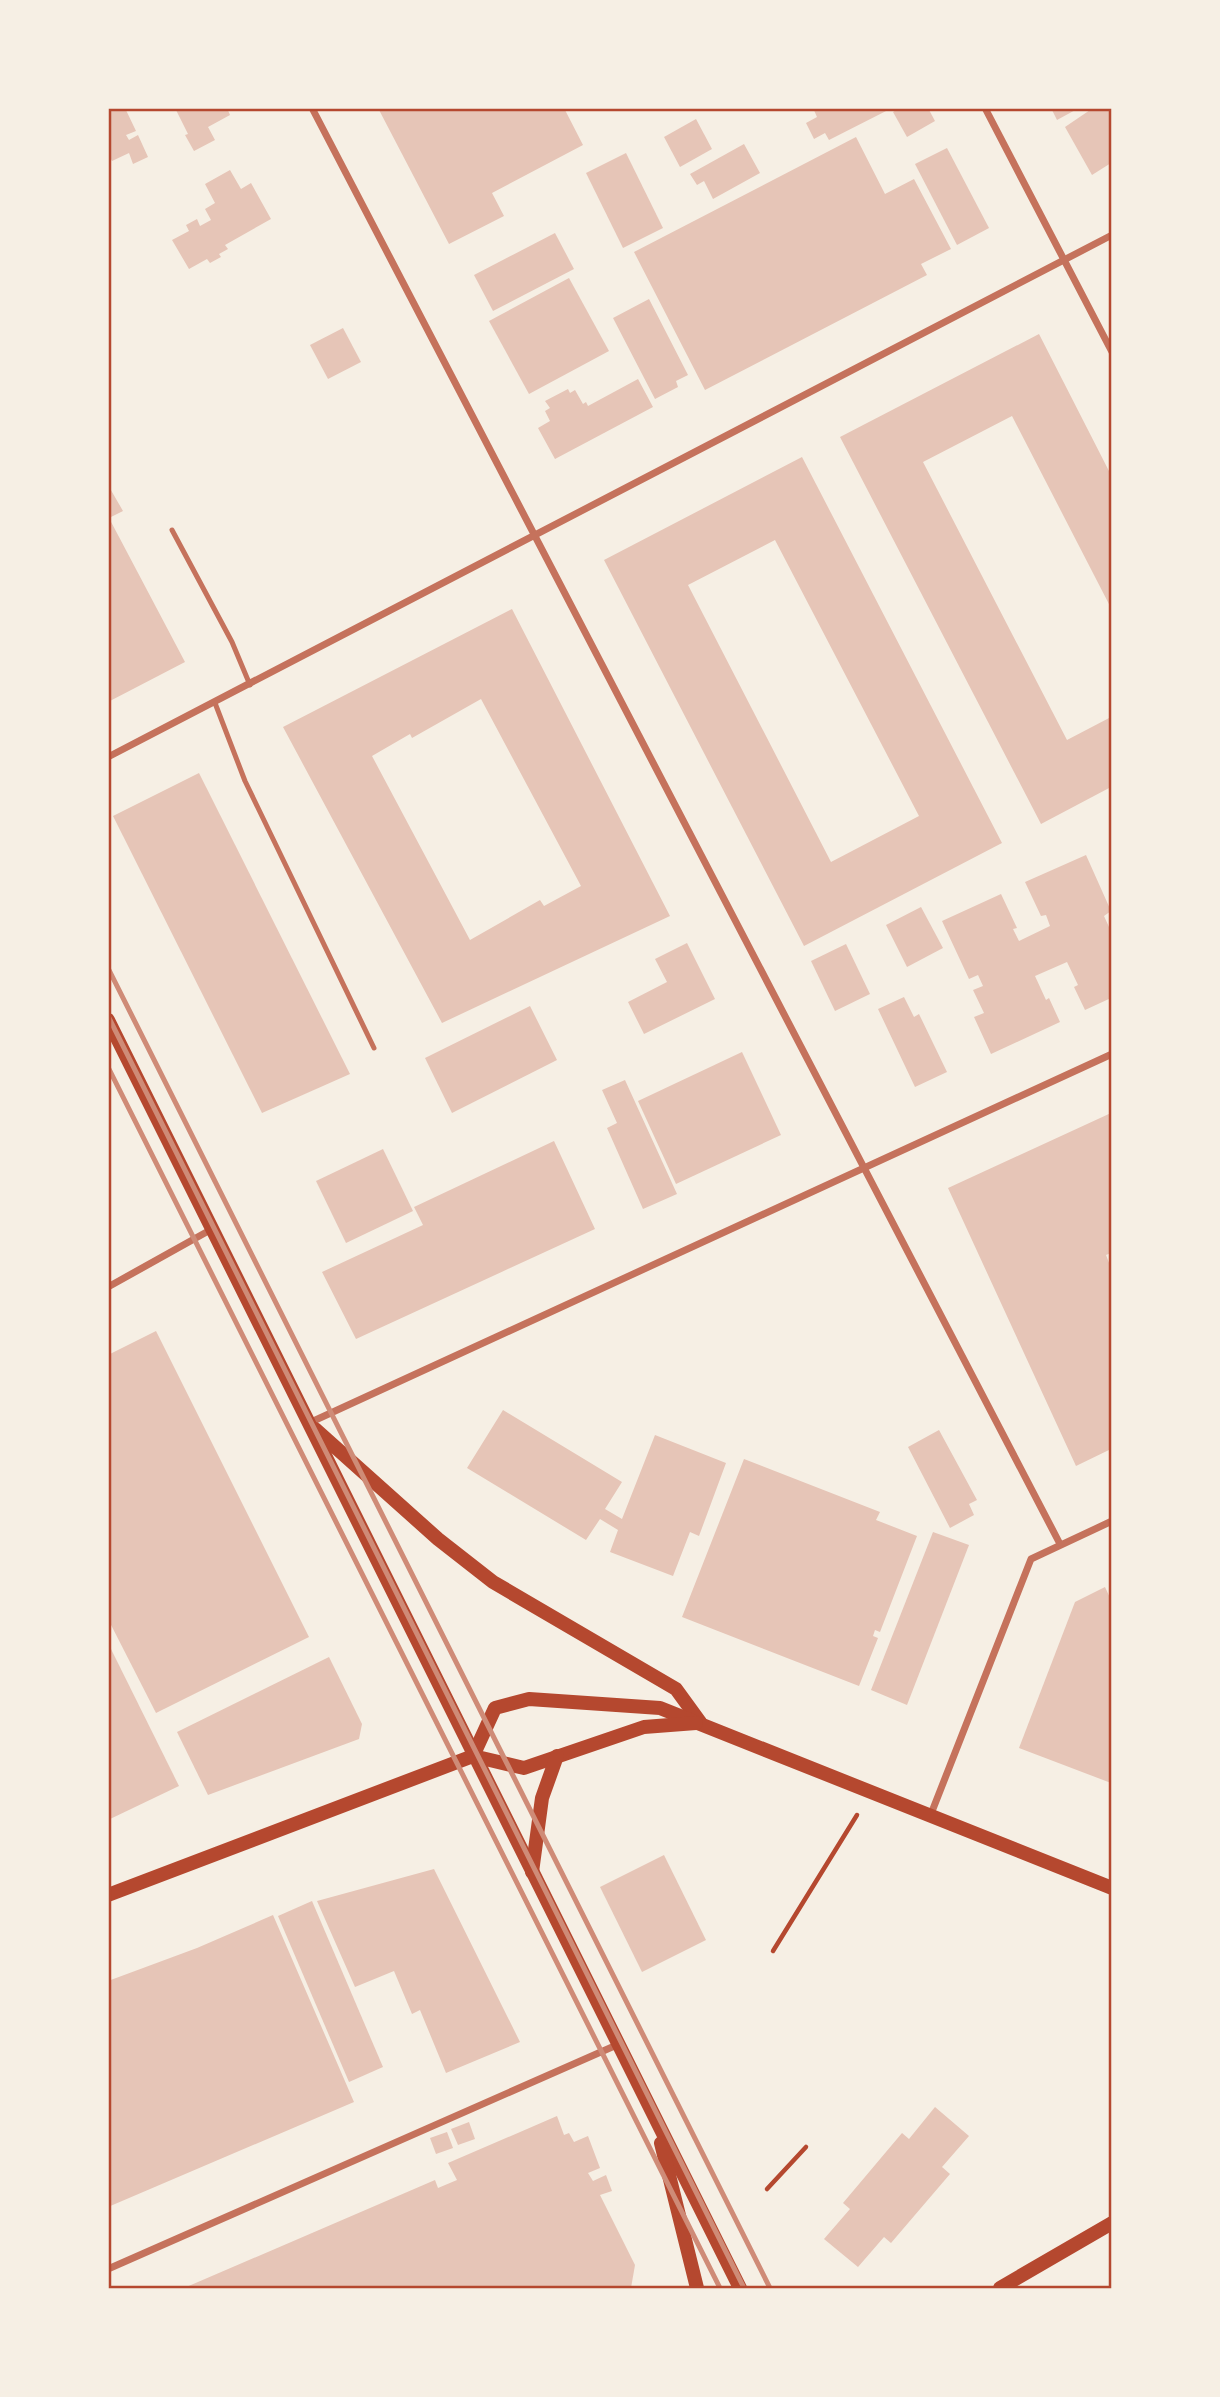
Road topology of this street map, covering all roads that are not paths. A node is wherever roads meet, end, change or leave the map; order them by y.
1 (312, 108) edge
2 (985, 108) edge
3 (1111, 235) edge
4 (1065, 260) junction
5 (1111, 352) edge
6 (172, 530) dead end
7 (535, 536) junction
8 (250, 685) junction
9 (215, 703) junction
10 (108, 757) edge
11 (108, 1020) edge
12 (374, 1048) dead end
13 (1111, 1054) edge
14 (865, 1168) junction
15 (212, 1228) junction
16 (108, 1287) edge
17 (309, 1423) junction
18 (1111, 1521) edge
19 (1060, 1545) junction
20 (701, 1723) junction
21 (473, 1756) junction
22 (557, 1756) junction
23 (931, 1814) junction
24 (532, 1872) junction
25 (1111, 1888) edge
26 (108, 1895) edge
27 (618, 2044) junction
28 (653, 2115) junction
29 (1111, 2223) edge
30 (108, 2269) edge
31 (697, 2288) edge
32 (740, 2288) edge
33 (1000, 2288) edge

1 - 7 street
2 - 4 street
3 - 4 street
4 - 5 street
4 - 7 street
6 - 8 lane
7 - 8 street
7 - 14 street
8 - 9 street
9 - 10 street
9 - 12 lane
11 - 15 main road
13 - 14 street
14 - 17 street
14 - 19 street
15 - 16 street
15 - 17 main road
17 - 20 main road
17 - 21 main road
18 - 19 street
19 - 23 street
20 - 21 main road
20 - 22 main road
20 - 23 main road
21 - 22 main road
21 - 24 main road
21 - 26 main road
22 - 24 main road
23 - 25 main road
24 - 27 main road
27 - 28 main road
27 - 30 street
28 - 31 main road
28 - 32 main road
29 - 33 main road

